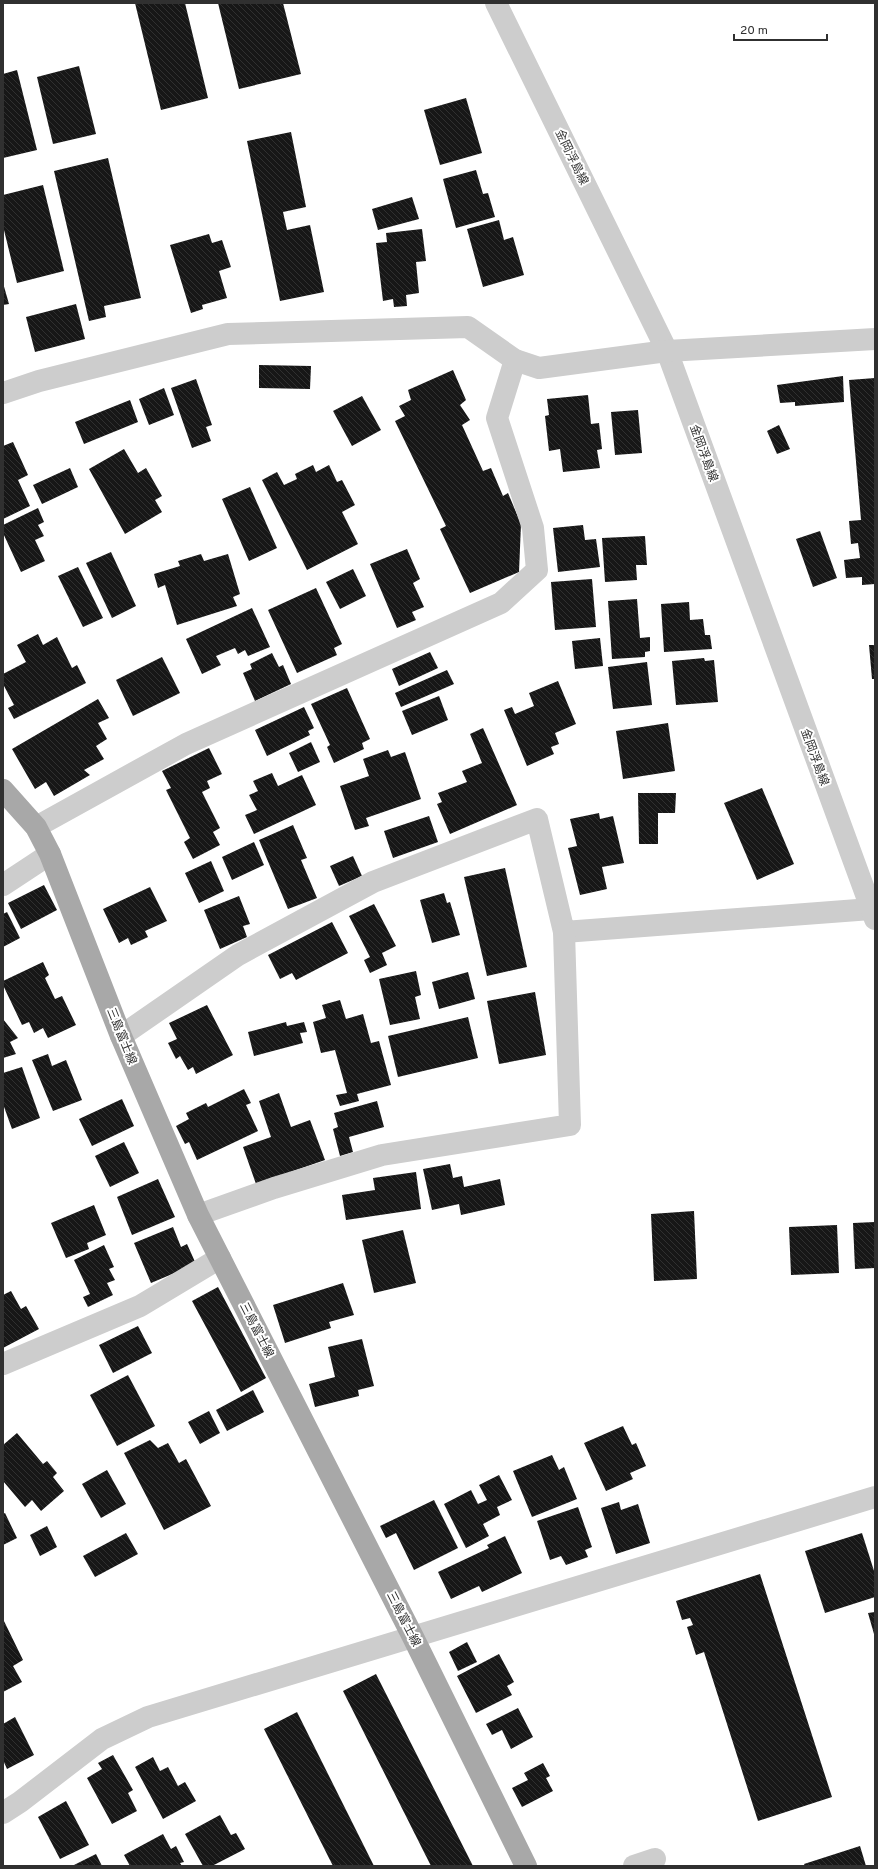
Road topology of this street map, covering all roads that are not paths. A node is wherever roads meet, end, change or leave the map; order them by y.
1 (496, 3) edge
2 (875, 339) edge
3 (667, 352) junction
4 (515, 360) junction
5 (3, 393) edge
6 (3, 790) edge
7 (36, 827) junction
8 (50, 854) junction
9 (3, 885) edge
10 (873, 914) edge
11 (564, 932) junction
12 (121, 1036) junction
13 (198, 1215) junction
14 (220, 1258) junction
15 (3, 1364) edge
16 (875, 1497) edge
17 (413, 1637) junction
18 (3, 1812) edge
19 (655, 1859) dead end
20 (526, 1866) edge
21 (634, 1866) edge

1 - 3 street, 金岡浮島線
2 - 3 street
3 - 4 street
3 - 10 street, 金岡浮島線
4 - 5 street
4 - 7 street
6 - 7 main road, 三島富士線
7 - 8 main road, 三島富士線
8 - 9 street
8 - 12 main road, 三島富士線
10 - 11 street
11 - 12 street
11 - 13 street
12 - 13 main road, 三島富士線
13 - 14 main road, 三島富士線
14 - 15 street
14 - 17 main road, 三島富士線
16 - 17 street
17 - 18 street
17 - 20 main road, 三島富士線
19 - 21 street

